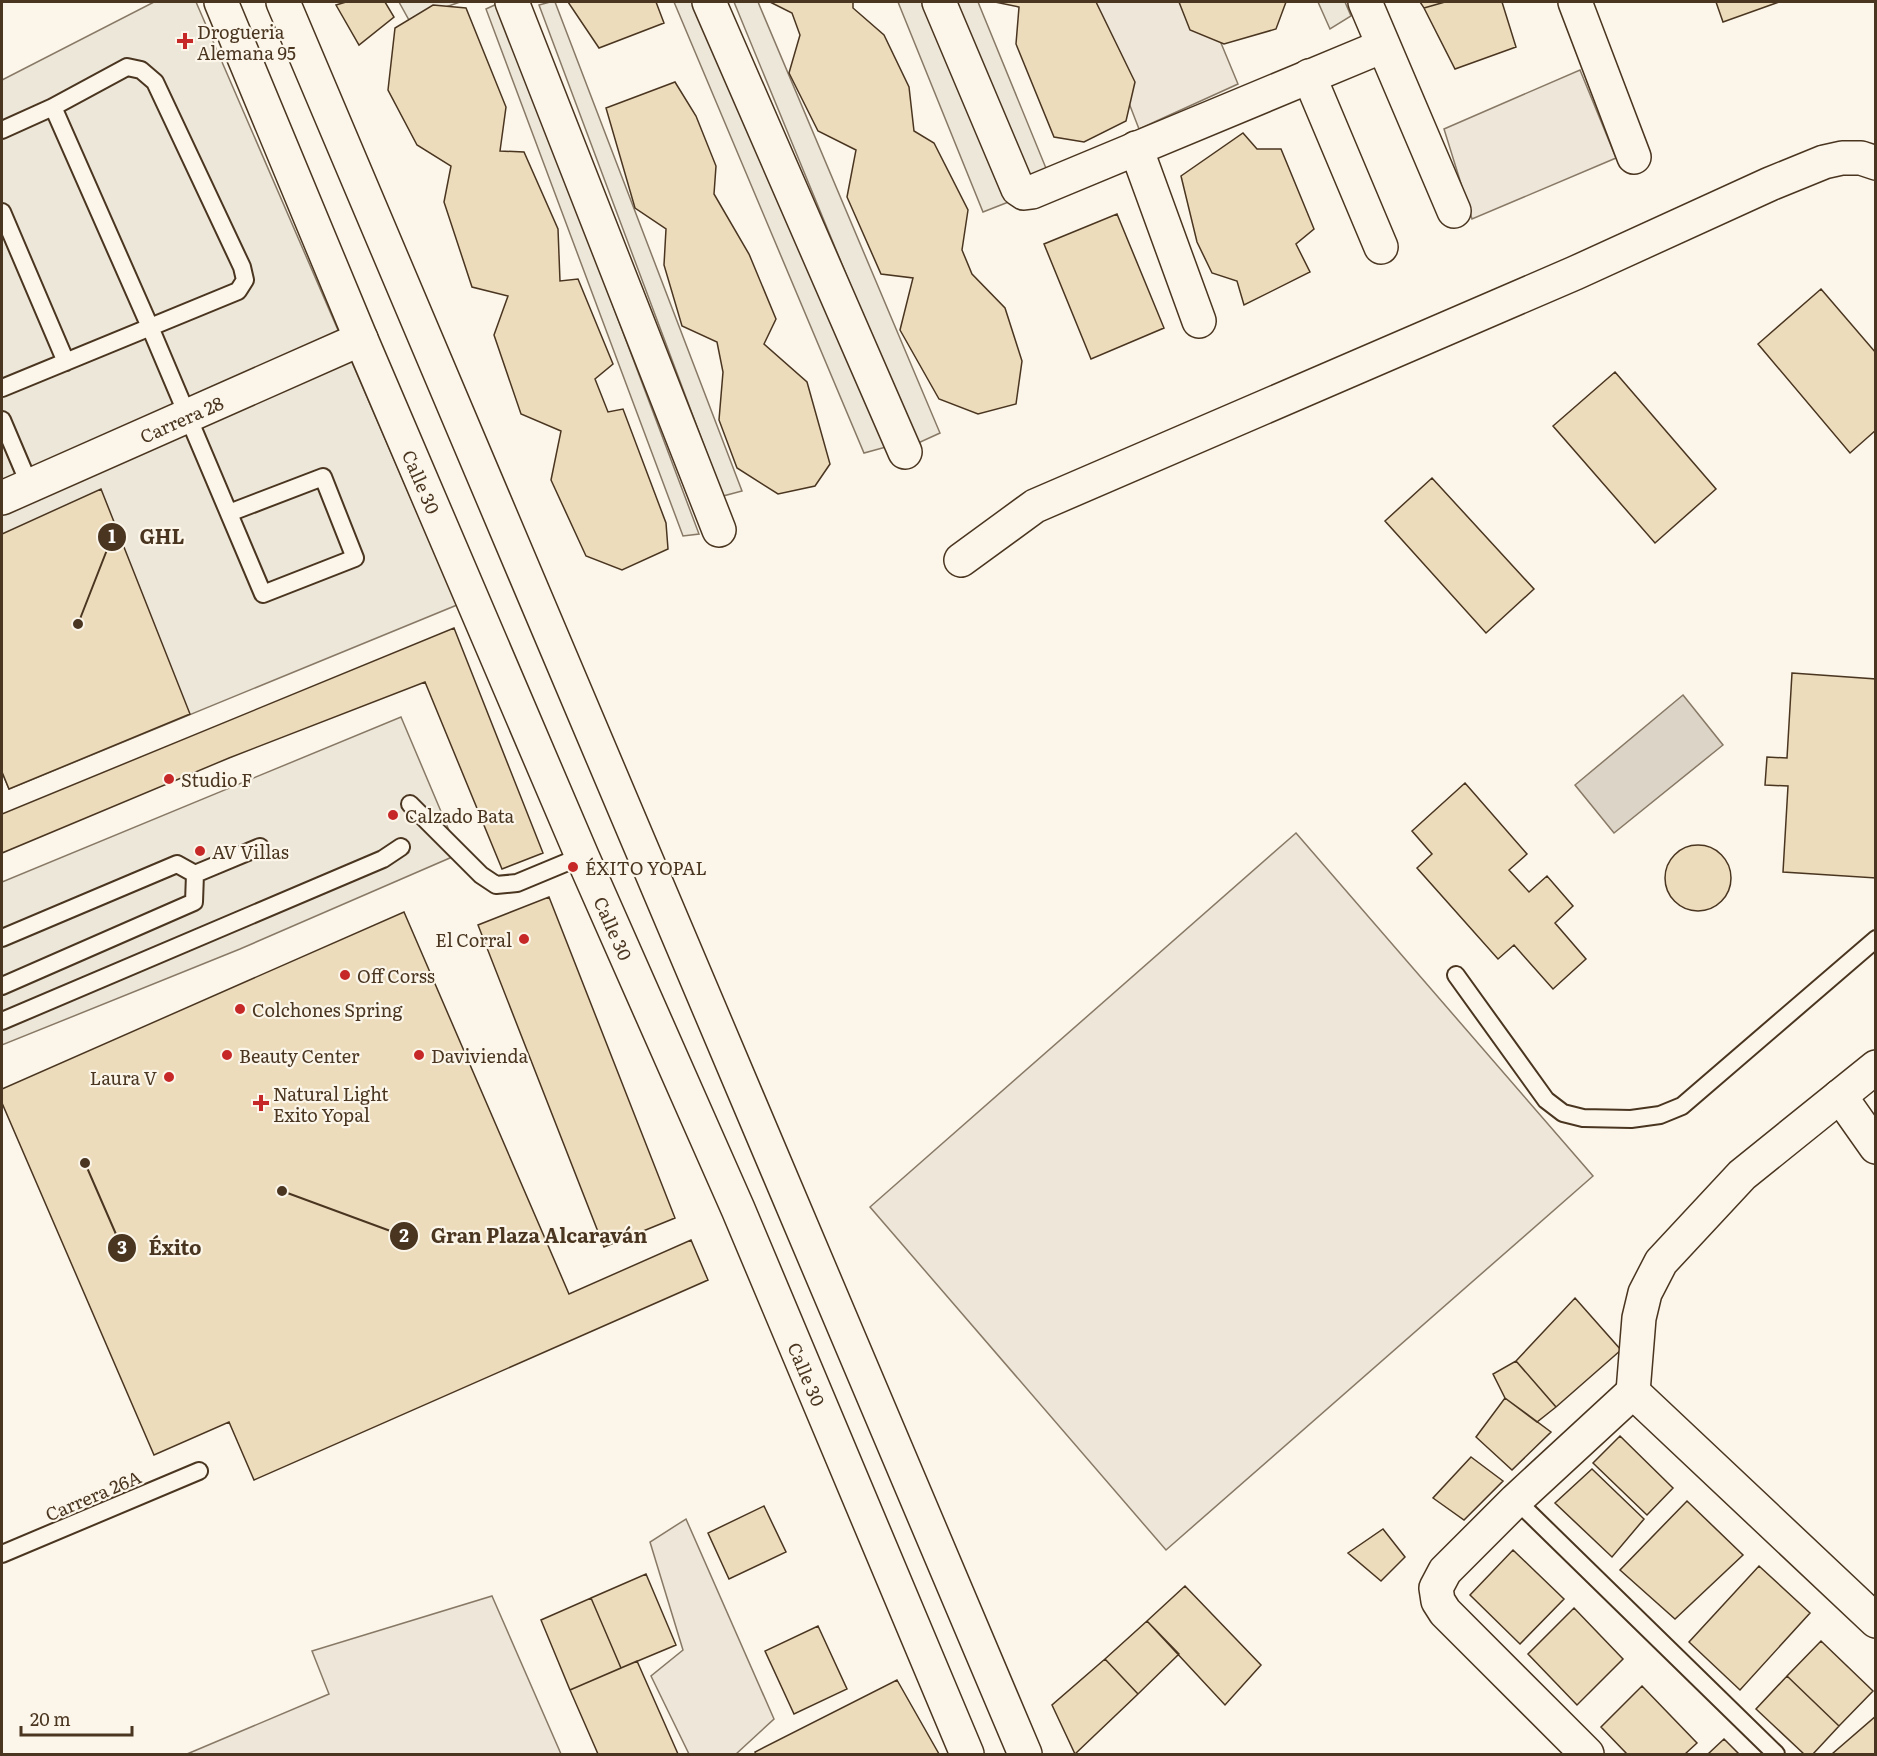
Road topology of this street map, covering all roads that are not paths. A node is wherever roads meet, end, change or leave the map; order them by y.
1 (221, 2) edge
2 (512, 2) edge
3 (709, 2) edge
4 (939, 2) edge
5 (1365, 2) edge
6 (1575, 2) edge
7 (292, 4) edge
8 (1383, 46) junction
9 (1310, 76) junction
10 (53, 107) junction
11 (2, 130) edge
12 (1136, 148) junction
13 (1634, 157) dead end
14 (1875, 163) edge
15 (1454, 211) dead end
16 (2, 212) edge
17 (1381, 247) dead end
18 (1199, 321) dead end
19 (150, 327) junction
20 (361, 339) junction
21 (66, 362) junction
22 (2, 388) edge
23 (189, 416) junction
24 (2, 420) edge
25 (905, 452) dead end
26 (16, 492) edge
27 (229, 513) junction
28 (719, 530) dead end
29 (961, 560) dead end
30 (411, 804) dead end
31 (260, 847) dead end
32 (401, 847) dead end
33 (582, 856) junction
34 (195, 874) junction
35 (2, 938) edge
36 (1875, 939) edge
37 (1456, 975) dead end
38 (2, 986) edge
39 (2, 1021) edge
40 (1875, 1067) edge
41 (1840, 1096) junction
42 (1875, 1147) edge
43 (1633, 1392) junction
44 (199, 1471) dead end
45 (1516, 1500) junction
46 (2, 1554) edge
47 (1875, 1621) edge
48 (968, 1755) edge
49 (1025, 1755) edge
50 (1587, 1755) edge
51 (1776, 1755) edge

1 - 20 street, Calle 30
2 - 28 street
3 - 25 street
4 - 12 street
5 - 8 street
6 - 13 street
7 - 49 street
8 - 9 street
8 - 15 street
9 - 12 street
9 - 17 street
10 - 11 lane
10 - 19 lane
10 - 19 lane
12 - 18 street
14 - 29 street
16 - 21 lane
19 - 21 lane
19 - 23 lane
20 - 23 street, Carrera 28
20 - 33 street, Calle 30
21 - 22 lane
23 - 26 street, Carrera 28
23 - 27 lane
24 - 26 lane
27 - 27 lane
30 - 33 lane
31 - 34 lane
32 - 39 lane
33 - 48 street, Calle 30
34 - 35 lane
34 - 38 lane
36 - 37 lane
40 - 41 street
41 - 42 street
41 - 43 street
43 - 45 street
43 - 47 street
44 - 46 lane, Carrera 26A
45 - 50 street
45 - 51 lane

